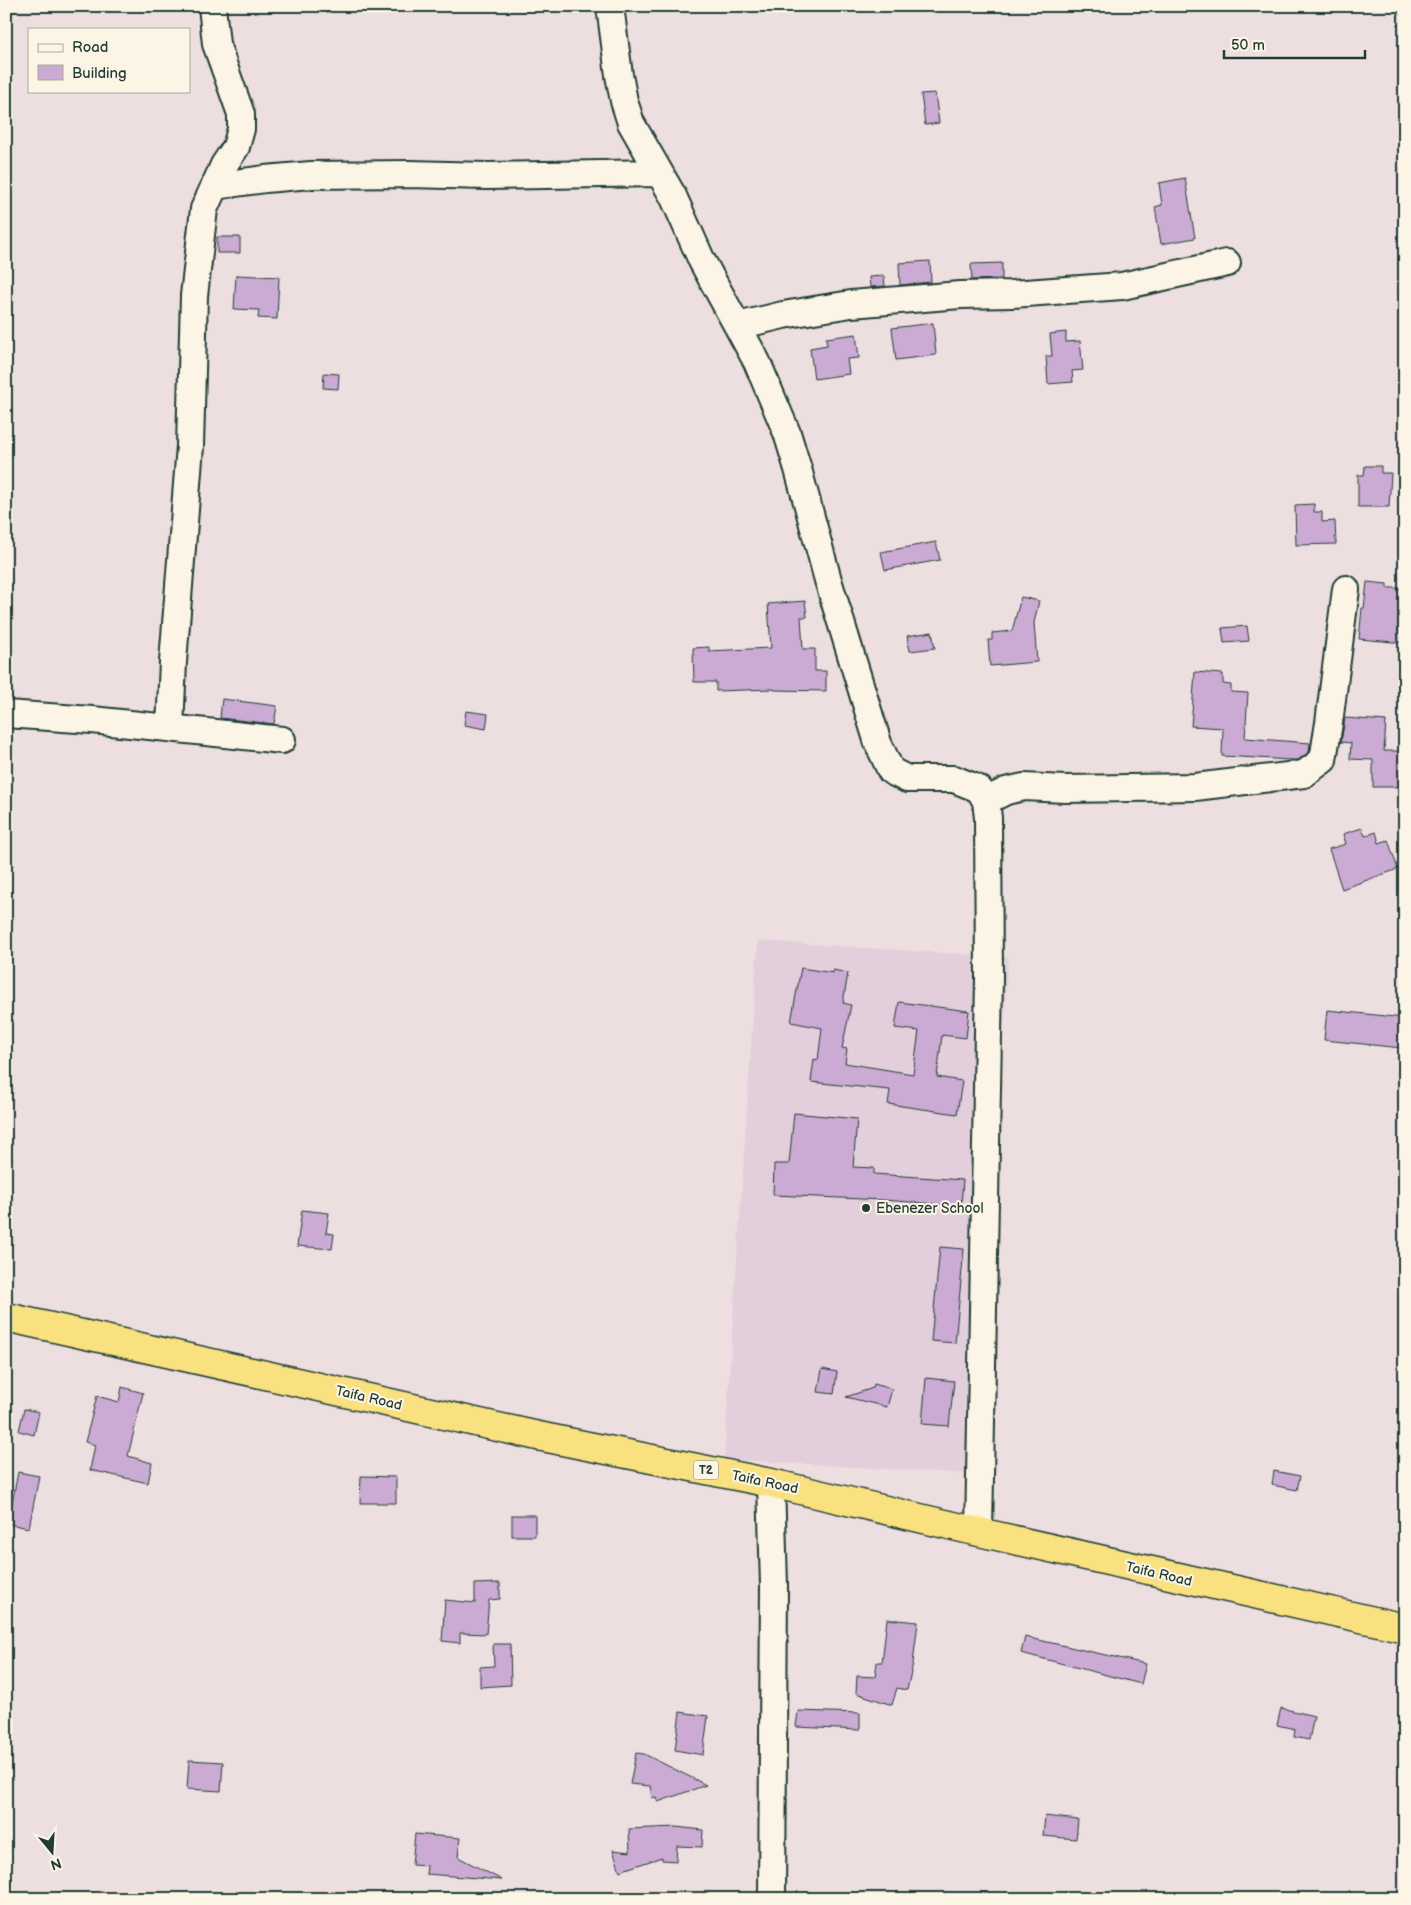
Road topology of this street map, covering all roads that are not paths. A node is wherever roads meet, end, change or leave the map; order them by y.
1 (212, 6) edge
2 (605, 7) edge
3 (659, 173) junction
4 (214, 186) junction
5 (1227, 263) dead end
6 (738, 326) junction
7 (1346, 589) dead end
8 (6, 714) edge
9 (170, 728) junction
10 (282, 740) dead end
11 (986, 801) junction
12 (6, 1317) edge
13 (771, 1483) junction
14 (979, 1532) junction
15 (1405, 1628) edge
16 (772, 1899) edge

1 - 4 street
2 - 3 street
3 - 4 street
3 - 6 street
4 - 9 street
5 - 6 street
6 - 11 street
7 - 11 street
8 - 9 street
9 - 10 street
11 - 14 street
12 - 13 highway, Taifa Road / T2
13 - 14 highway, Taifa Road / T2
13 - 16 street
14 - 15 highway, Taifa Road / T2

